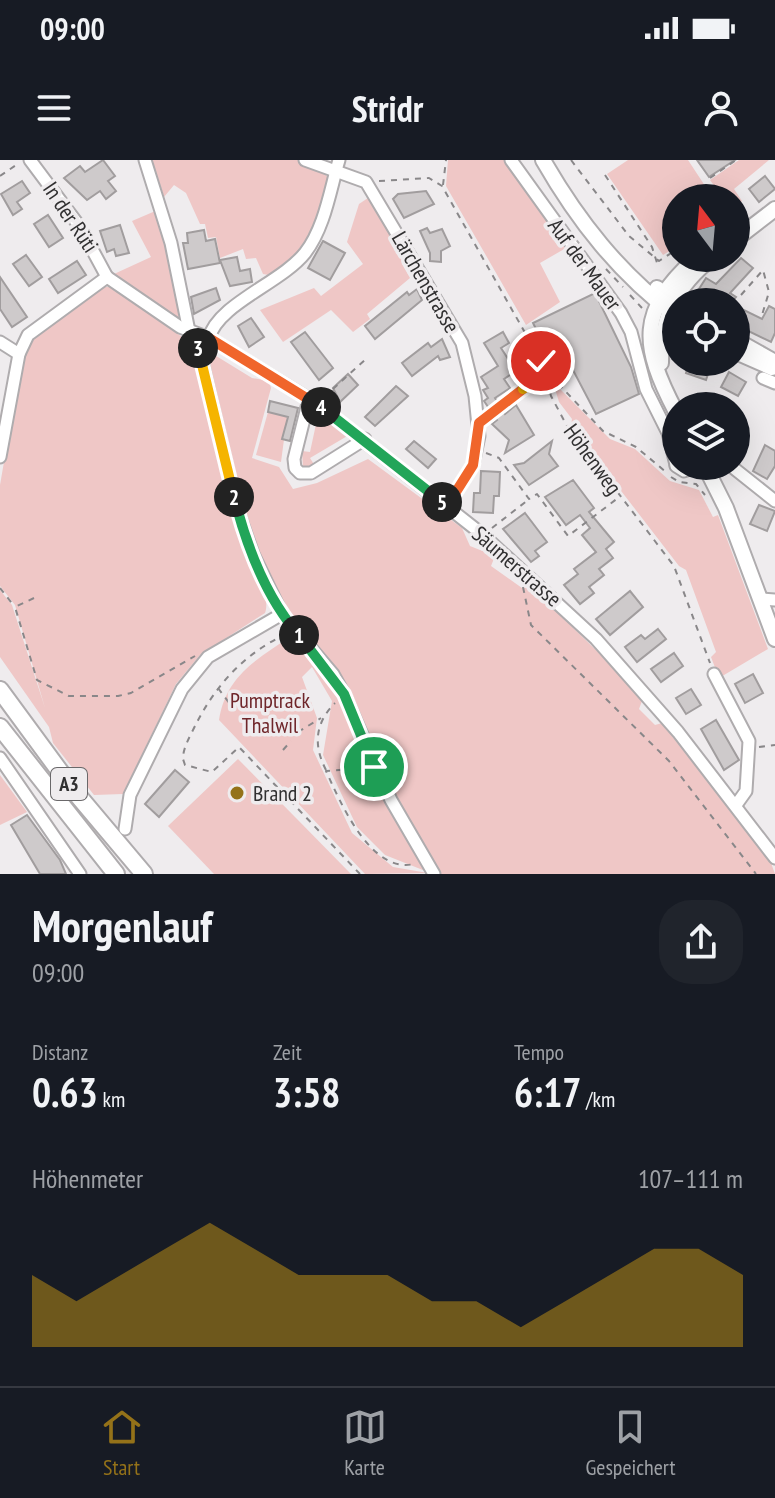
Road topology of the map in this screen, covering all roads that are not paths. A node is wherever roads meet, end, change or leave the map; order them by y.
1 (27, 160) edge
2 (145, 160) edge
3 (305, 160) edge
4 (339, 160) edge
5 (511, 160) edge
6 (543, 160) edge
7 (335, 173) junction
8 (775, 209) edge
9 (750, 228) edge
10 (685, 272) edge
11 (695, 272) edge
12 (107, 277) junction
13 (660, 305) edge
14 (199, 335) junction
15 (0, 342) edge
16 (750, 348) edge
17 (19, 354) junction
18 (750, 358) edge
19 (775, 362) edge
20 (775, 368) edge
21 (763, 378) dead end
22 (775, 383) edge
23 (667, 392) edge
24 (315, 400) junction
25 (662, 421) edge
26 (365, 439) junction
27 (0, 457) edge
28 (710, 480) edge
29 (749, 480) edge
30 (775, 501) edge
31 (447, 506) junction
32 (768, 600) edge
33 (282, 614) junction
34 (775, 639) edge
35 (714, 674) road end
36 (0, 690) edge
37 (0, 727) edge
38 (0, 758) edge
39 (736, 805) junction
40 (125, 829) dead end
41 (775, 858) edge
42 (80, 874) edge
43 (116, 874) edge
44 (144, 874) edge
45 (434, 874) edge

1 - 12 street, In der Rüti
2 - 14 street
3 - 7 street
4 - 7 street
5 - 25 street, Auf der Mauer
6 - 13 main road
7 - 14 street
7 - 31 street, Lärchenstrasse
8 - 9 main road
10 - 13 main road
11 - 13 main road
12 - 14 street, Säumerstrasse
12 - 17 street
13 - 23 main road
14 - 24 street, Säumerstrasse
14 - 33 street
15 - 17 street
16 - 19 main road
17 - 27 street
18 - 20 main road
21 - 22 street
24 - 26 street, Säumerstrasse
24 - 26 street
26 - 31 street, Säumerstrasse
28 - 32 main road
29 - 30 street
31 - 39 street, Säumerstrasse
32 - 34 main road
33 - 40 street
33 - 45 street
35 - 39 street
36 - 44 highway, A3
37 - 43 highway, A3
38 - 42 street
39 - 41 street, Säumerstrasse

